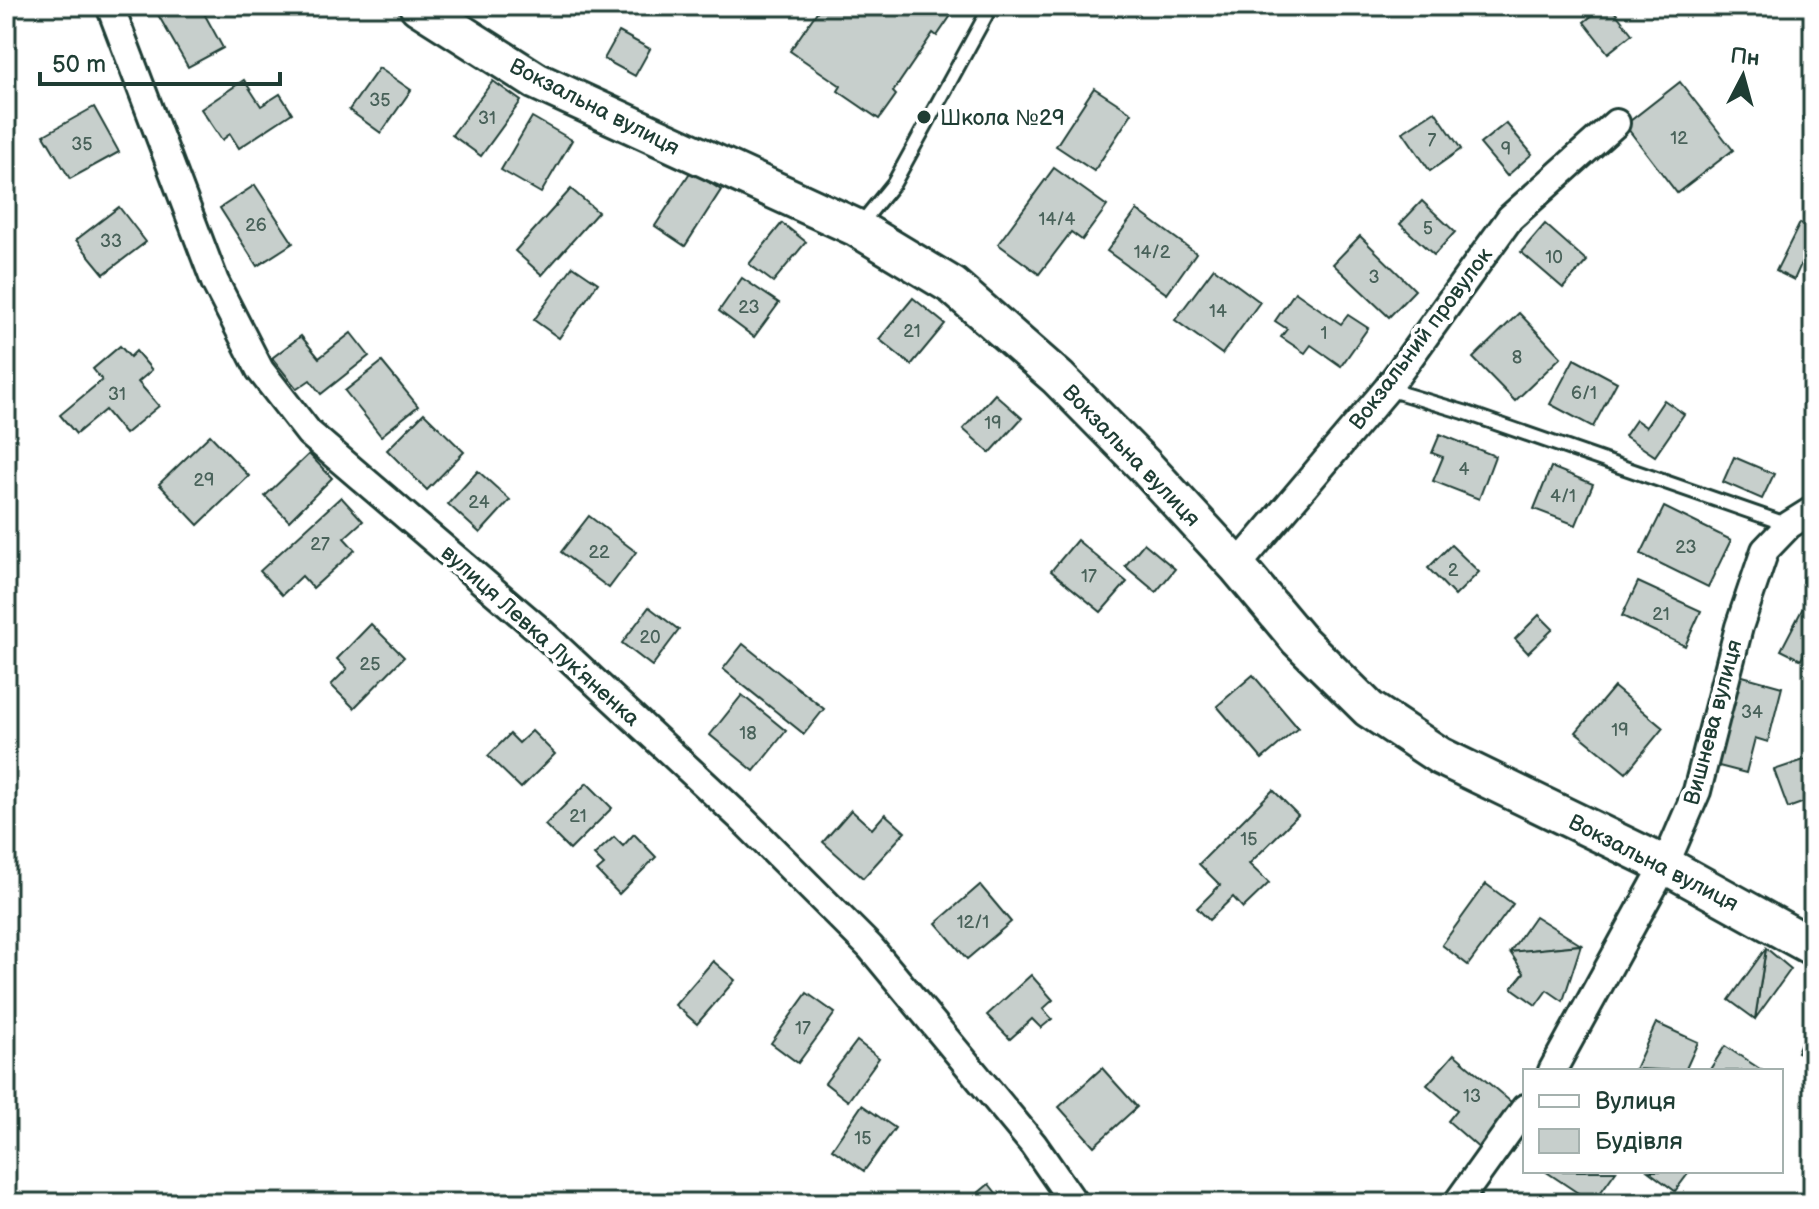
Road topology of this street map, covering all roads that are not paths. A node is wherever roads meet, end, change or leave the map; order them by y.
1 (13, 6) edge
2 (110, 6) edge
3 (418, 6) edge
4 (991, 6) edge
5 (6, 11) edge
6 (1616, 123) dead end
7 (857, 228) junction
8 (1387, 389) junction
9 (1813, 510) edge
10 (1789, 525) junction
11 (1237, 566) junction
12 (1665, 865) junction
13 (1813, 947) edge
14 (1553, 1069) edge
15 (1523, 1111) edge
16 (1074, 1203) edge
17 (1457, 1203) edge

1 - 5 lane
2 - 16 street, вулиця Левка Лукʼяненка
3 - 7 street, Вокзальна вулиця
4 - 7 lane
6 - 8 street, Вокзальний провулок
7 - 11 street, Вокзальна вулиця
8 - 10 lane
8 - 11 street, Вокзальний провулок
9 - 10 street, Вишнева вулиця
10 - 12 street, Вишнева вулиця
11 - 12 street, Вокзальна вулиця
12 - 13 street, Вокзальна вулиця
12 - 14 street, Вишнева вулиця
15 - 17 street

